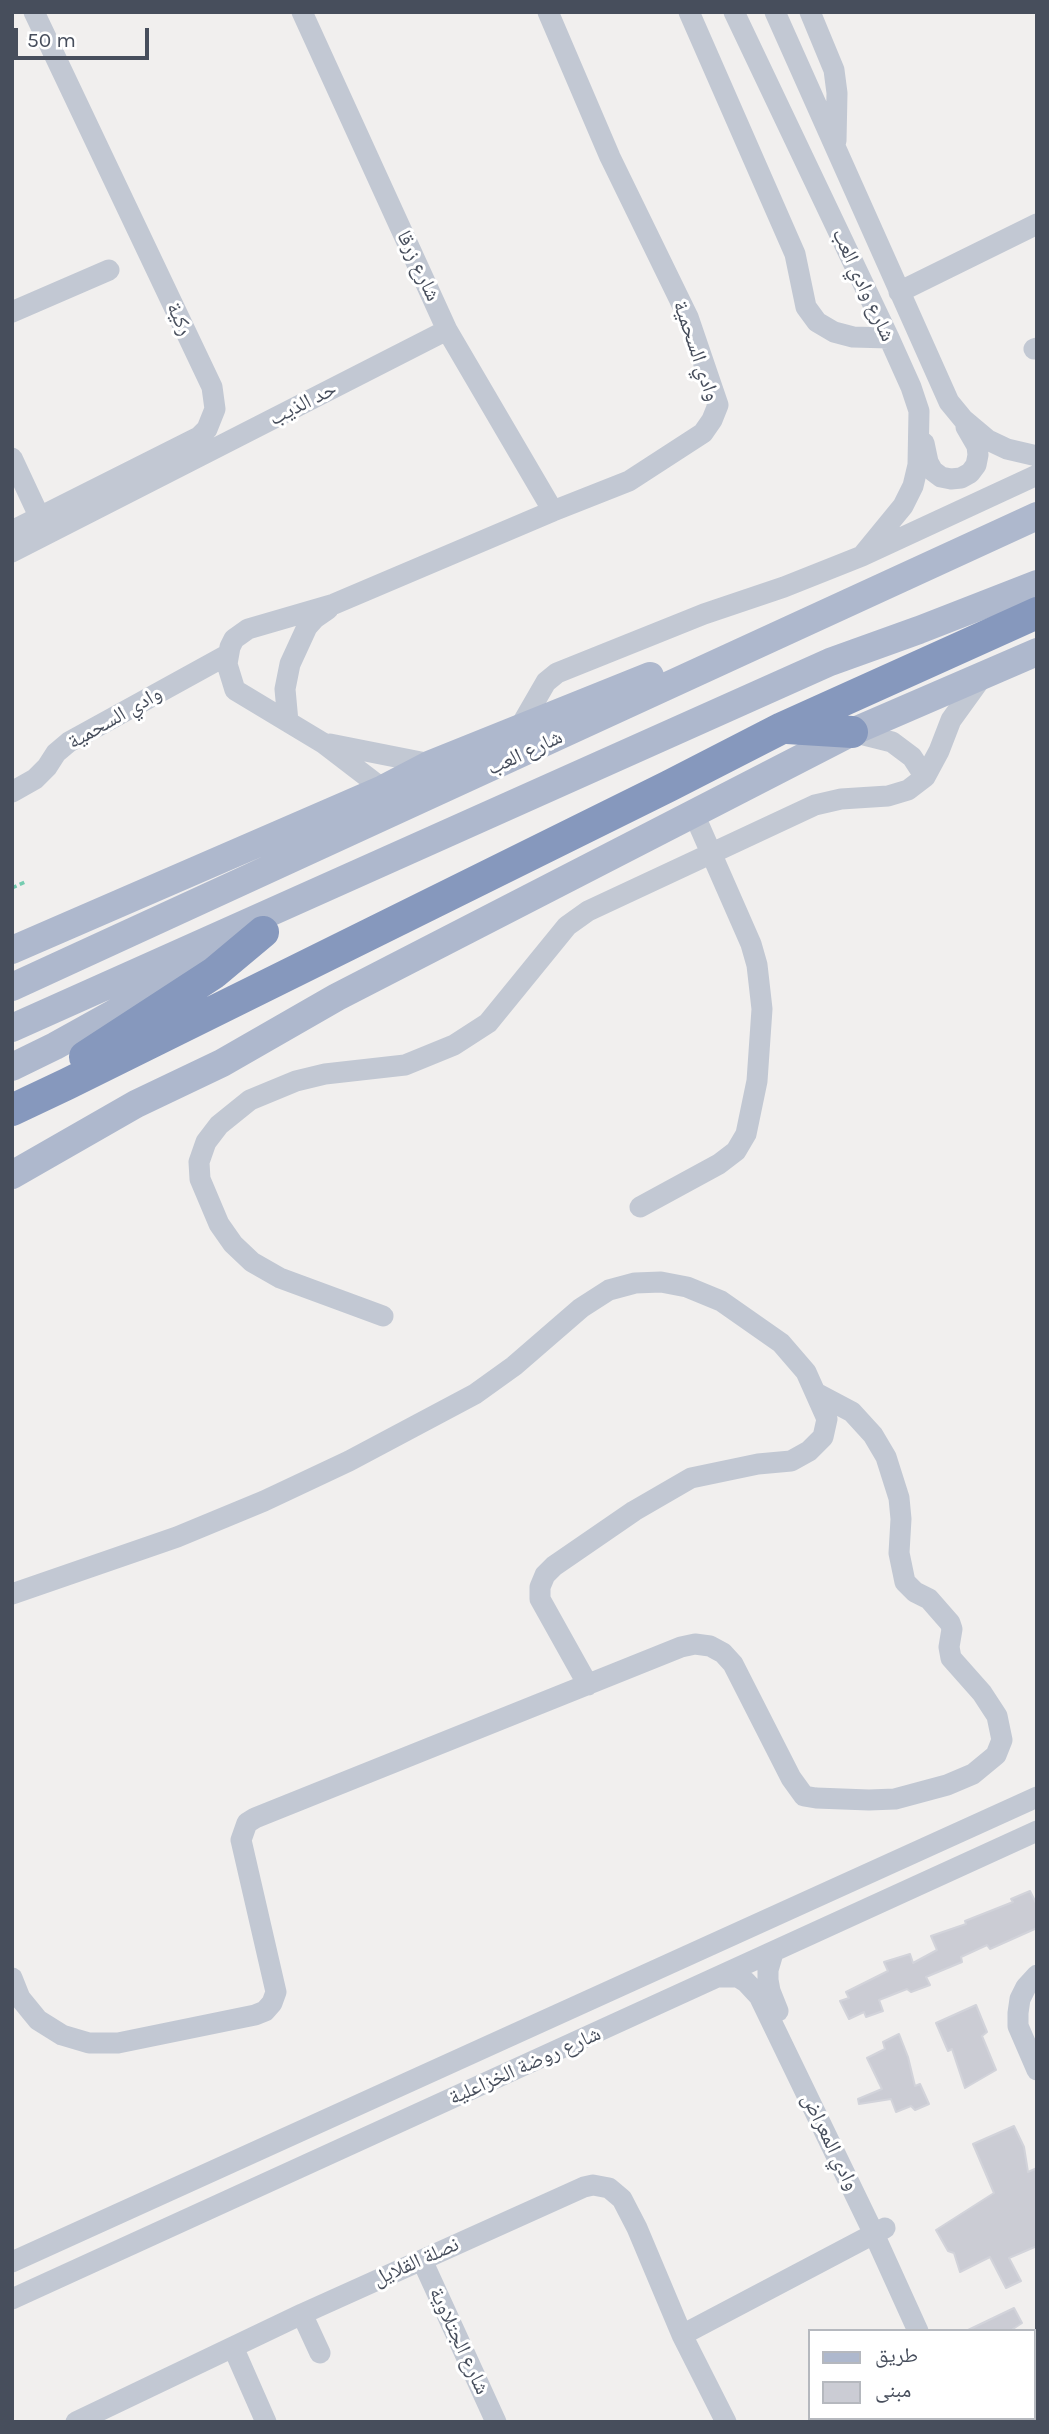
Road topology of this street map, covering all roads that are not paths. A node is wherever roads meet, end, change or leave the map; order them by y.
1 (34, 12) edge
2 (302, 12) edge
3 (548, 12) edge
4 (689, 12) edge
5 (734, 12) edge
6 (775, 12) edge
7 (810, 12) edge
8 (835, 147) junction
9 (1037, 224) edge
10 (108, 270) dead end
11 (899, 292) junction
12 (12, 312) edge
13 (447, 330) junction
14 (889, 338) junction
15 (959, 415) junction
16 (920, 424) junction
17 (1037, 456) edge
18 (12, 458) edge
19 (153, 470) junction
20 (1037, 475) edge
21 (553, 511) junction
22 (1037, 516) edge
23 (40, 518) junction
24 (12, 531) edge
25 (12, 552) edge
26 (862, 556) junction
27 (1037, 584) edge
28 (884, 585) junction
29 (334, 604) junction
30 (1037, 612) edge
31 (1037, 652) edge
32 (228, 655) junction
33 (984, 675) junction
34 (288, 722) junction
35 (520, 727) junction
36 (782, 728) junction
37 (852, 732) junction
38 (323, 743) junction
39 (431, 764) junction
40 (925, 777) junction
41 (383, 789) junction
42 (12, 792) edge
43 (694, 814) junction
44 (711, 853) junction
45 (315, 892) junction
46 (263, 932) junction
47 (12, 950) edge
48 (12, 987) edge
49 (12, 1028) edge
50 (12, 1067) edge
51 (67, 1084) junction
52 (12, 1109) edge
53 (12, 1126) edge
54 (12, 1175) edge
55 (640, 1207) dead end
56 (383, 1316) dead end
57 (818, 1394) junction
58 (12, 1594) edge
59 (588, 1685) junction
60 (1037, 1797) edge
61 (1037, 1831) edge
62 (773, 1953) junction
63 (1037, 1975) edge
64 (720, 1977) junction
65 (12, 1978) edge
66 (1037, 2070) edge
67 (880, 2231) junction
68 (422, 2260) junction
69 (12, 2262) edge
70 (12, 2299) edge
71 (302, 2314) junction
72 (917, 2329) edge
73 (932, 2329) edge
74 (682, 2335) junction
75 (233, 2347) junction
76 (320, 2353) dead end
77 (76, 2422) edge
78 (266, 2422) edge
79 (496, 2422) edge
80 (726, 2422) edge

1 - 19 street, ركية
2 - 13 street, شارع زرقا
3 - 21 street, وادي السحمية
4 - 14 street
5 - 14 street, شارع وادي العب
6 - 8 street, شارع وادي العب
7 - 8 street, شارع وادي العب
8 - 11 street, شارع وادي العب
9 - 11 street
10 - 12 street
11 - 15 street, شارع وادي العب
13 - 19 street, حد الذيب
13 - 21 street, شارع زرقا
14 - 16 street, شارع وادي العب
15 - 16 street
15 - 17 street, شارع وادي العب
16 - 26 street, شارع وادي العب
18 - 23 street
19 - 23 street, ركية
19 - 25 street, حد الذيب
20 - 26 street, شارع العب
21 - 29 street, وادي السحمية
22 - 28 main road, شارع العب
23 - 24 street, ركية
26 - 35 street, شارع العب
27 - 45 main road, شارع العب
28 - 35 main road
28 - 48 main road, شارع العب
29 - 32 street, وادي السحمية
29 - 34 street, وادي السحمية
30 - 36 highway
31 - 33 main road
32 - 34 street
32 - 42 street, وادي السحمية
33 - 37 main road
33 - 40 street
34 - 38 street
35 - 39 main road
36 - 37 highway
36 - 51 highway
37 - 40 street
37 - 43 main road
38 - 39 street
38 - 41 street
39 - 41 main road
40 - 44 street
41 - 47 main road
43 - 44 street
43 - 54 main road
44 - 55 street
44 - 56 street
45 - 46 main road
45 - 49 main road, شارع العب
46 - 50 main road
46 - 52 highway
51 - 52 highway
51 - 53 highway
57 - 58 street
57 - 59 street
57 - 59 street
59 - 65 street
60 - 69 street, شارع روضة الخزاعلية
61 - 62 street, شارع روضة الخزاعلية
62 - 64 street, شارع روضة الخزاعلية
62 - 67 street, وادي المعراض
63 - 66 street
64 - 67 street, وادي المعراض
64 - 70 street, شارع روضة الخزاعلية
67 - 72 street, وادي المعراض
67 - 73 street, وادي المعراض
67 - 74 street
68 - 71 street, نصلة القلايل
68 - 74 street, نصلة القلايل
68 - 79 street, شارع الجتلاوية
71 - 75 street, نصلة القلايل
71 - 76 street
74 - 80 street, نصلة القلايل
75 - 77 street, نصلة القلايل
75 - 78 street

